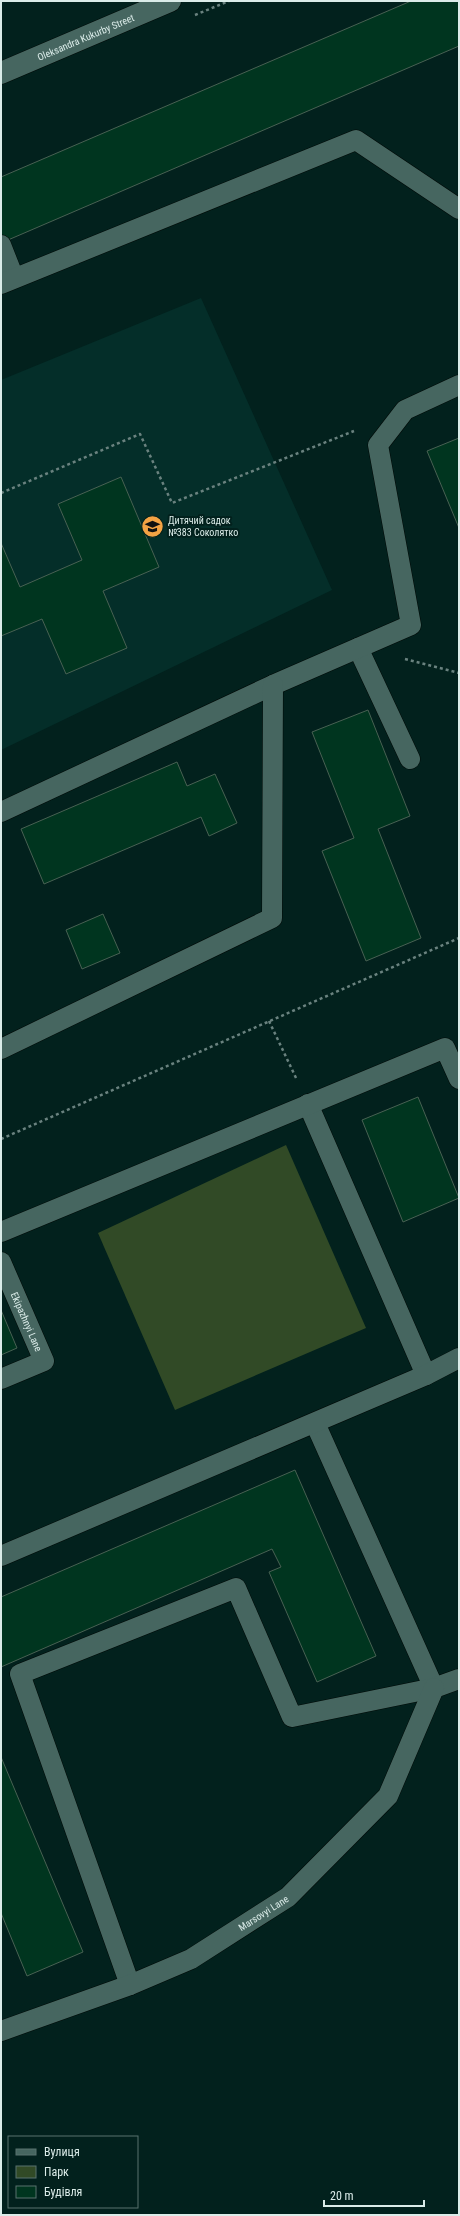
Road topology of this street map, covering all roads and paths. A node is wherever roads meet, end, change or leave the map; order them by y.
1 (170, 1) edge
2 (1, 73) edge
3 (459, 209) edge
4 (1, 245) edge
5 (7, 281) edge
6 (459, 385) edge
7 (355, 430) dead end
8 (1, 493) edge
9 (358, 648) junction
10 (459, 673) edge
11 (272, 685) junction
12 (410, 759) dead end
13 (1, 812) edge
14 (459, 938) edge
15 (269, 1021) junction
16 (1, 1049) edge
17 (459, 1079) edge
18 (308, 1104) junction
19 (1, 1139) edge
20 (1, 1232) edge
21 (1, 1262) edge
22 (459, 1358) edge
23 (426, 1376) junction
24 (1, 1379) edge
25 (314, 1423) junction
26 (1, 1556) edge
27 (459, 1679) edge
28 (434, 1688) junction
29 (130, 1985) junction
30 (1, 2032) edge

1 - 2 street, Oleksandra Kukurby Street
3 - 5 lane
4 - 5 lane
6 - 9 lane
7 - 8 path
9 - 10 path
9 - 11 lane
9 - 12 lane
11 - 13 lane
11 - 16 lane
14 - 15 path
15 - 18 path
15 - 19 path
17 - 18 lane
18 - 20 lane
18 - 23 lane
21 - 24 lane, Ekipazhnyi Lane
22 - 23 lane
23 - 25 lane
25 - 26 lane
25 - 28 lane
27 - 28 lane
28 - 29 lane, Marsovyi Lane
28 - 29 lane
29 - 30 lane, Marsovyi Lane

